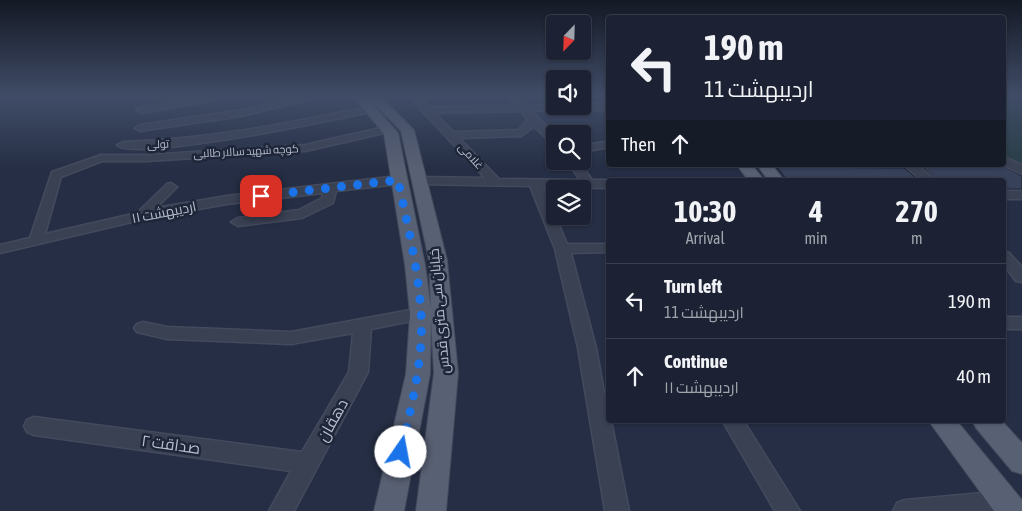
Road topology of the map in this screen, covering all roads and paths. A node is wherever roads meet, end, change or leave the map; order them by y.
1 (187, 121) edge
2 (289, 121) edge
3 (387, 121) edge
4 (436, 121) edge
5 (533, 121) edge
6 (535, 121) edge
7 (140, 128) dead end
8 (396, 130) junction
9 (546, 132) edge
10 (451, 135) junction
11 (123, 145) dead end
12 (606, 145) edge
13 (591, 147) edge
14 (1006, 162) edge
15 (746, 167) edge
16 (766, 167) edge
17 (913, 167) edge
18 (1022, 170) edge
19 (754, 178) edge
20 (774, 178) edge
21 (926, 178) edge
22 (398, 180) junction
23 (420, 182) junction
24 (495, 182) junction
25 (535, 183) junction
26 (546, 183) edge
27 (591, 184) edge
28 (606, 184) edge
29 (171, 187) dead end
30 (330, 188) junction
31 (1006, 195) edge
32 (1022, 195) edge
33 (142, 215) junction
34 (238, 222) dead end
35 (36, 241) junction
36 (606, 248) edge
37 (0, 249) edge
38 (562, 249) junction
39 (1006, 258) edge
40 (438, 260) junction
41 (415, 265) junction
42 (1022, 277) edge
43 (421, 314) junction
44 (1006, 323) edge
45 (1022, 323) edge
46 (363, 324) junction
47 (143, 328) dead end
48 (734, 423) edge
49 (943, 423) edge
50 (988, 423) edge
51 (34, 426) dead end
52 (1022, 462) edge
53 (308, 463) junction
54 (1008, 506) edge
55 (281, 511) edge
56 (389, 511) edge
57 (431, 511) edge
58 (617, 511) edge
59 (788, 511) edge
60 (905, 511) edge

1 - 7 street
2 - 11 street, تولی
3 - 8 main road, خیابان سی متری قدس
4 - 10 street, غلامی
5 - 10 street
6 - 9 street
8 - 22 main road, خیابان سی متری قدس
8 - 23 main road, خیابان سی متری قدس
8 - 35 street, کوچه شهید سالار طالبی
10 - 24 street, غلامی
12 - 13 street
14 - 18 street
15 - 19 main road
16 - 20 main road
17 - 21 street
22 - 30 street, ۱۱ اردیبهشت
22 - 41 main road, خیابان سی متری قدس
23 - 24 street
23 - 40 main road, خیابان سی متری قدس
24 - 25 street
25 - 26 street
25 - 38 street
27 - 28 street
29 - 33 street
30 - 33 street, ۱۱ اردیبهشت
30 - 34 street
31 - 32 street
33 - 35 street, ۱۱ اردیبهشت
35 - 37 street, ۱۱ اردیبهشت
36 - 38 street
38 - 58 street
39 - 42 street
40 - 41 main road
40 - 57 main road, خیابان سی متری قدس
41 - 43 main road, خیابان سی متری قدس
43 - 46 street
43 - 56 main road, خیابان سی متری قدس
44 - 45 street
46 - 47 street
46 - 53 street, دهقان
48 - 59 street
49 - 54 main road
50 - 52 main road
51 - 53 street, صداقت ۲
53 - 55 street, دهقان
54 - 60 street

